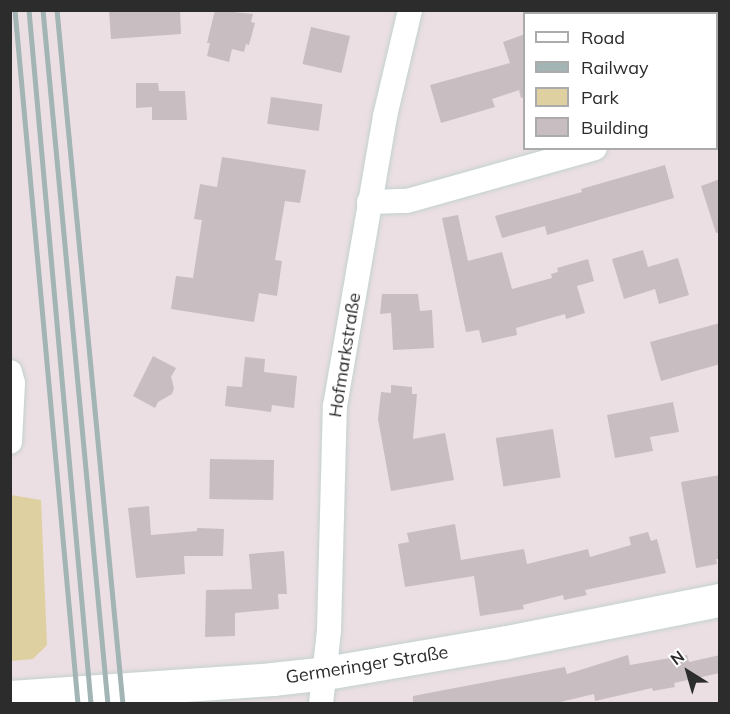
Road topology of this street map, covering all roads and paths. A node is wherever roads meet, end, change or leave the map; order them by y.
1 (410, 10) edge
2 (588, 150) edge
3 (369, 202) junction
4 (10, 372) edge
5 (10, 442) edge
6 (720, 600) edge
7 (324, 688) edge
8 (10, 698) edge

1 - 3 street, Hofmarkstraße
2 - 3 street
3 - 7 street, Hofmarkstraße
4 - 5 street
6 - 7 main road, Germeringer Straße
7 - 8 main road, Germeringer Straße

